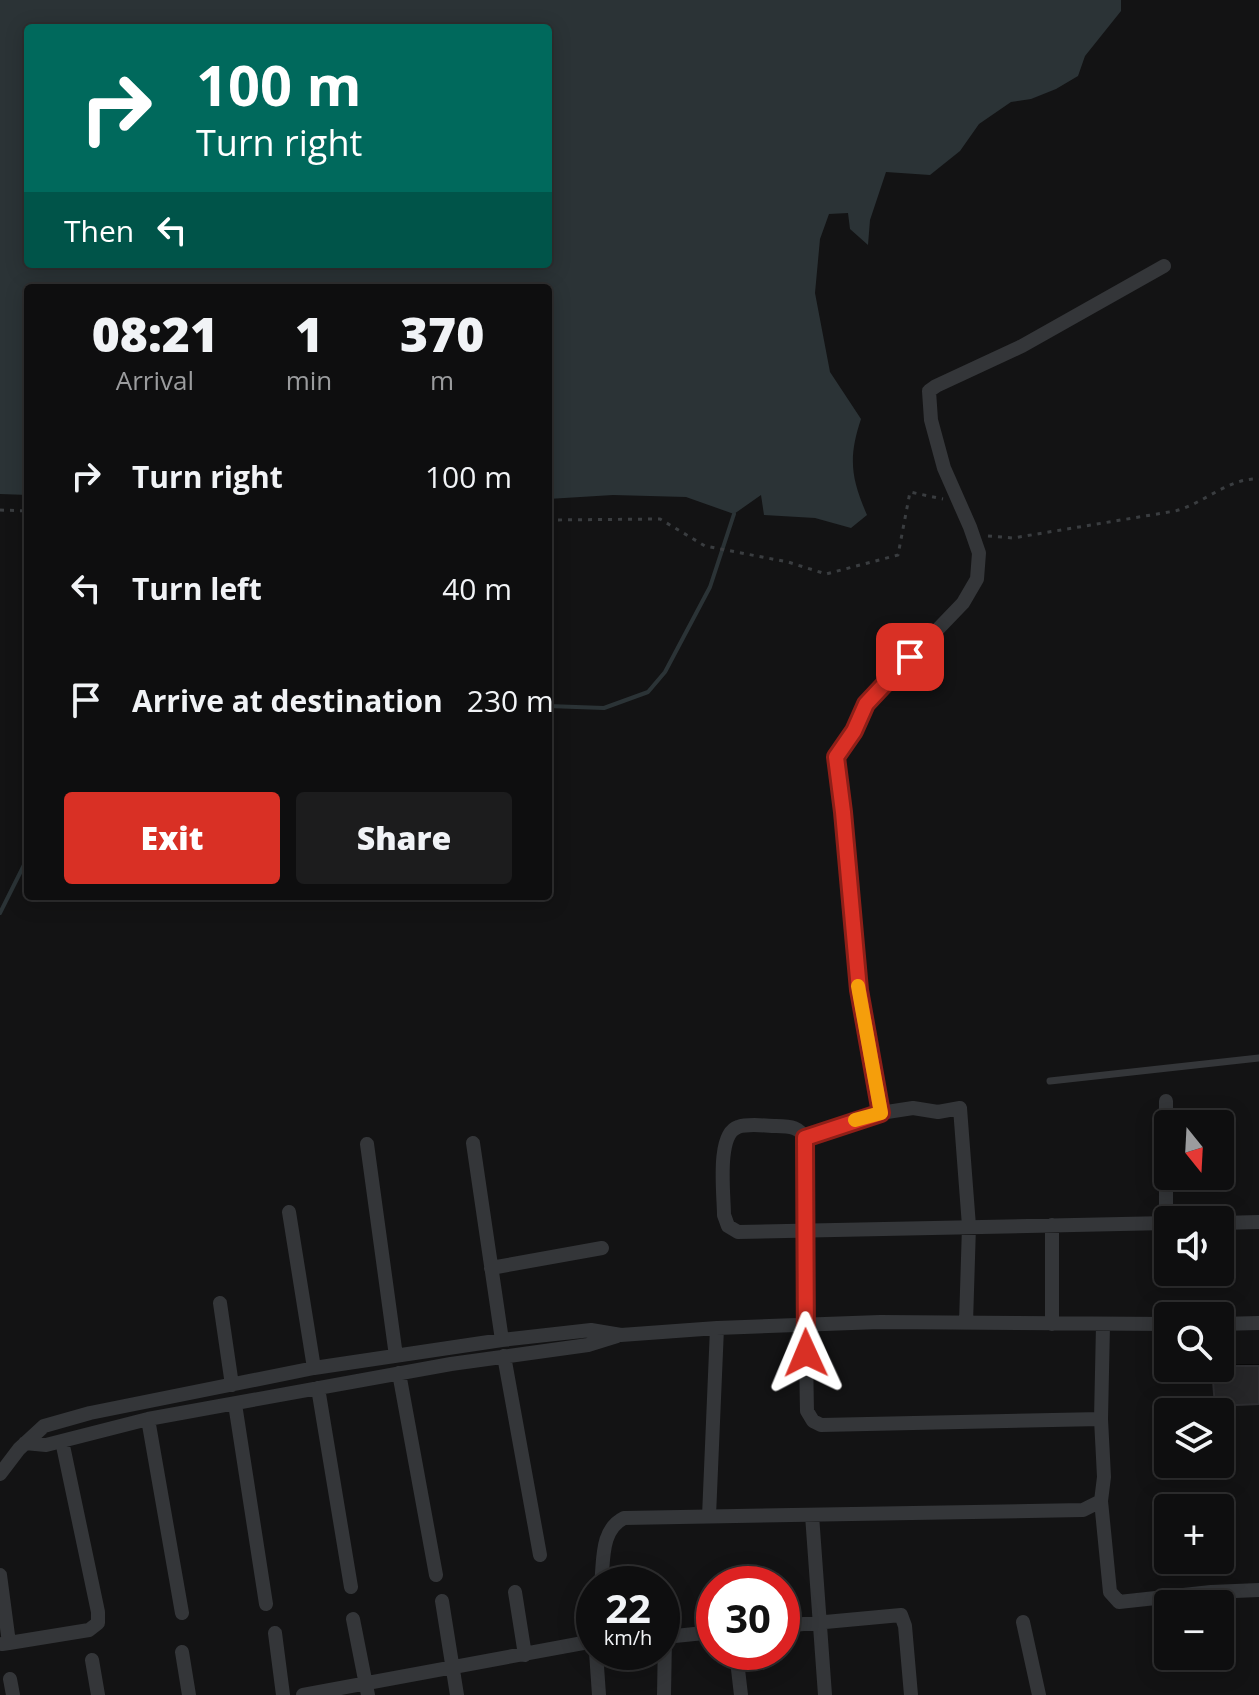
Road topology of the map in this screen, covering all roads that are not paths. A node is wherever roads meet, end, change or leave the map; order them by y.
1 (1164, 266) dead end
2 (1259, 1058) edge
3 (1050, 1081) dead end
4 (1166, 1101) dead end
5 (881, 1113) junction
6 (805, 1138) junction
7 (473, 1143) dead end
8 (367, 1144) dead end
9 (1167, 1206) edge
10 (289, 1212) dead end
11 (1259, 1222) edge
12 (1154, 1223) edge
13 (1234, 1223) edge
14 (1052, 1225) junction
15 (969, 1226) junction
16 (806, 1230) junction
17 (602, 1248) dead end
18 (491, 1268) junction
19 (220, 1303) dead end
20 (966, 1323) junction
21 (1259, 1323) edge
22 (1052, 1324) junction
23 (1154, 1324) edge
24 (1234, 1324) edge
25 (805, 1325) junction
26 (1103, 1325) junction
27 (717, 1328) junction
28 (621, 1335) junction
29 (502, 1340) junction
30 (449, 1348) junction
31 (396, 1356) junction
32 (504, 1356) junction
33 (451, 1364) junction
34 (314, 1368) junction
35 (399, 1373) junction
36 (270, 1377) junction
37 (232, 1385) junction
38 (318, 1388) junction
39 (274, 1397) junction
40 (235, 1404) junction
41 (101, 1411) junction
42 (148, 1419) junction
43 (1101, 1419) junction
44 (106, 1431) junction
45 (62, 1441) junction
46 (25, 1443) junction
47 (0, 1474) edge
48 (1101, 1501) junction
49 (812, 1515) junction
50 (709, 1516) junction
51 (540, 1555) dead end
52 (603, 1566) edge
53 (0, 1575) edge
54 (436, 1575) dead end
55 (351, 1587) dead end
56 (1259, 1590) edge
57 (515, 1592) dead end
58 (442, 1601) dead end
59 (266, 1604) dead end
60 (182, 1613) dead end
61 (353, 1619) dead end
62 (819, 1622) junction
63 (1023, 1622) dead end
64 (800, 1624) edge
65 (275, 1633) dead end
66 (696, 1634) edge
67 (5, 1644) edge
68 (576, 1645) edge
69 (182, 1652) dead end
70 (525, 1655) junction
71 (92, 1660) dead end
72 (453, 1667) junction
73 (597, 1670) edge
74 (738, 1670) edge
75 (10, 1679) dead end
76 (367, 1689) edge
77 (13, 1695) edge
78 (98, 1695) edge
79 (189, 1695) edge
80 (283, 1695) edge
81 (303, 1695) edge
82 (457, 1695) edge
83 (599, 1695) edge
84 (664, 1695) edge
85 (741, 1695) edge
86 (825, 1695) edge
87 (911, 1695) edge
88 (1039, 1695) edge

1 - 5 street
2 - 3 lane
4 - 9 street
5 - 6 street
5 - 15 street
6 - 16 street
6 - 16 street
7 - 18 street
8 - 31 street
10 - 34 street
11 - 13 street
12 - 14 street
14 - 15 street
14 - 22 street
15 - 16 street
15 - 20 street
16 - 25 street
17 - 18 street
18 - 29 street
19 - 37 street
20 - 22 street
20 - 25 street
21 - 24 street
22 - 26 street
23 - 26 street
25 - 27 street
25 - 43 street
26 - 43 street
27 - 28 street
27 - 50 street
28 - 29 street
28 - 32 street
29 - 30 street
30 - 31 street
30 - 33 street
31 - 34 street
32 - 33 street
32 - 51 street
33 - 35 street
34 - 36 street
35 - 38 street
35 - 54 street
36 - 37 street
36 - 39 street
37 - 41 street
38 - 39 street
38 - 55 street
39 - 40 street
40 - 42 street
40 - 59 street
41 - 44 street
41 - 46 street
42 - 44 street
42 - 60 street
43 - 48 street
44 - 45 street
45 - 46 street
45 - 67 street
46 - 47 street
48 - 49 street
48 - 56 street
49 - 50 street
49 - 62 street
50 - 52 street
53 - 67 street
57 - 70 street
58 - 72 street
61 - 76 street
62 - 64 street
62 - 86 street
62 - 87 street
63 - 88 street
65 - 80 street
66 - 84 street
68 - 70 street
69 - 79 street
70 - 72 street
71 - 78 street
72 - 76 street
72 - 82 street
73 - 83 street
74 - 85 street
75 - 77 street
76 - 81 street

